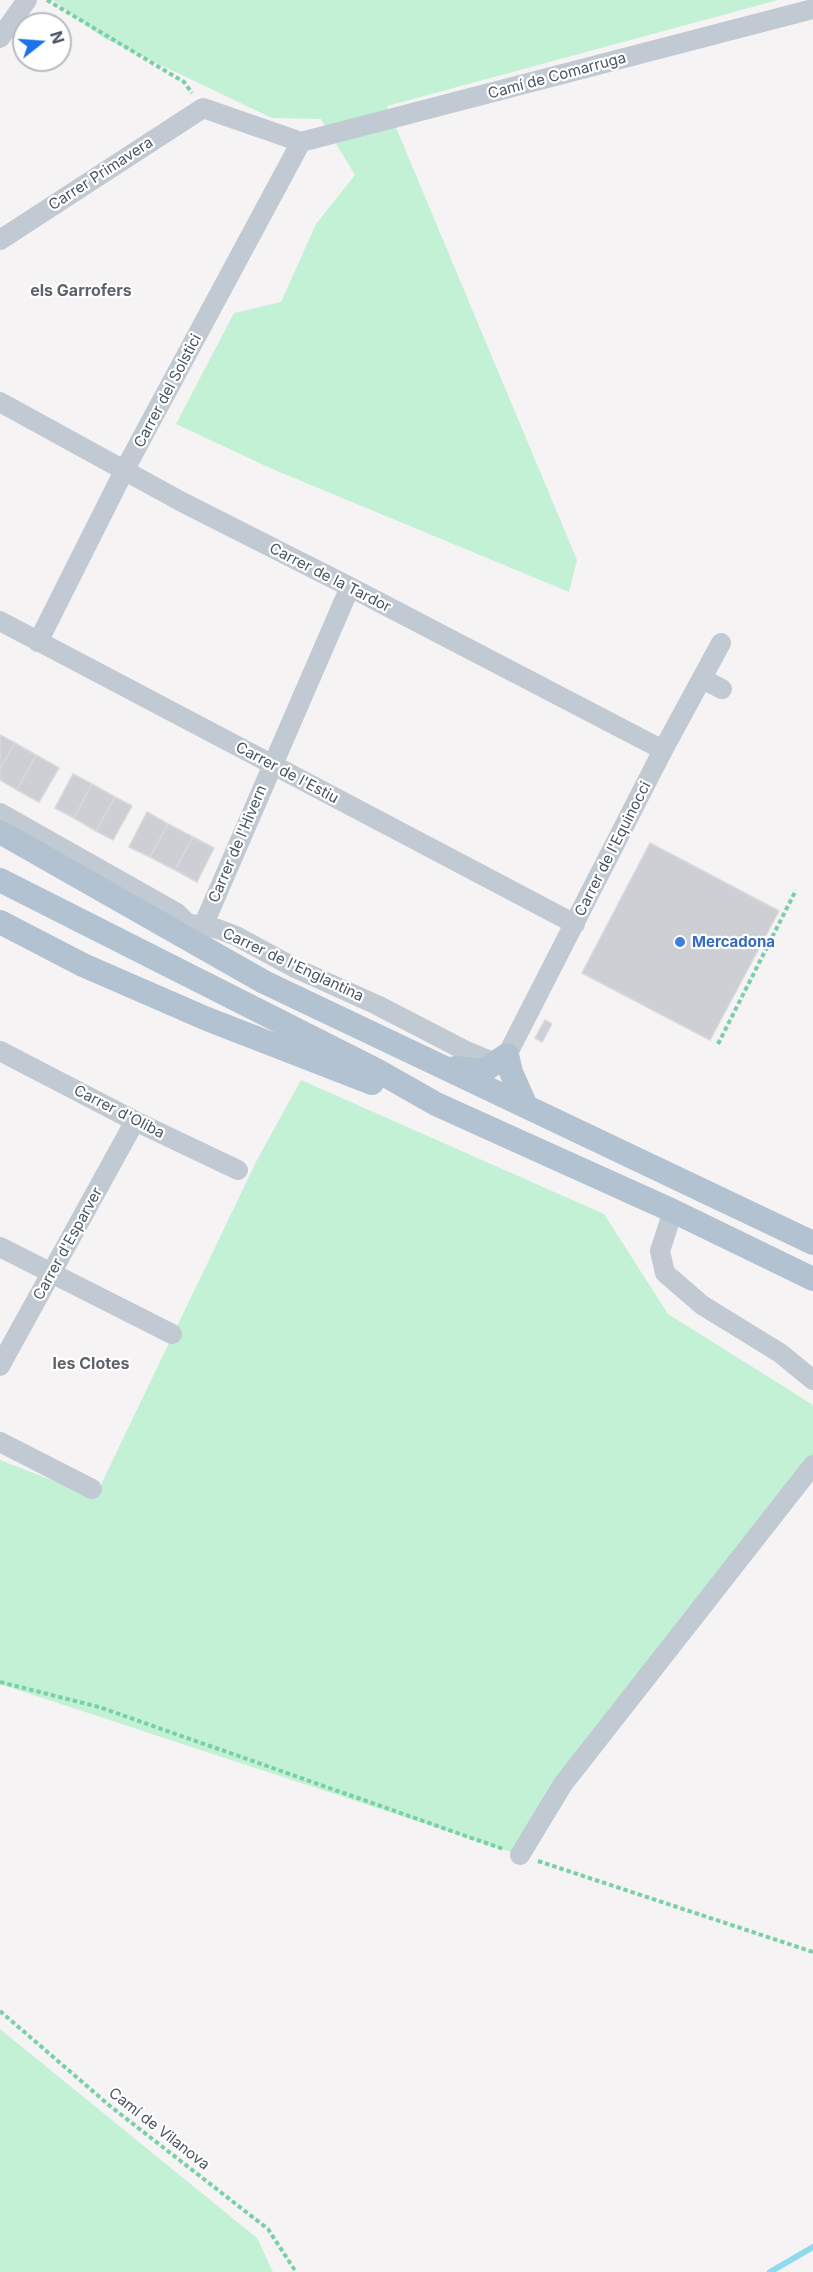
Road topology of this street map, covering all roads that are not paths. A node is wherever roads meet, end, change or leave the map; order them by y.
1 (27, 0) edge
2 (813, 9) edge
3 (0, 38) edge
4 (302, 142) junction
5 (0, 240) edge
6 (0, 402) edge
7 (124, 471) junction
8 (350, 587) junction
9 (0, 621) edge
10 (38, 642) junction
11 (721, 643) dead end
12 (702, 679) junction
13 (722, 689) dead end
14 (663, 750) junction
15 (273, 765) junction
16 (0, 813) edge
17 (0, 832) edge
18 (0, 880) edge
19 (0, 922) edge
20 (575, 924) junction
21 (203, 926) junction
22 (264, 982) junction
23 (0, 1051) edge
24 (501, 1059) junction
25 (429, 1061) junction
26 (409, 1090) junction
27 (526, 1106) junction
28 (135, 1120) junction
29 (238, 1170) dead end
30 (673, 1211) junction
31 (813, 1243) edge
32 (0, 1247) edge
33 (52, 1274) junction
34 (813, 1279) edge
35 (172, 1334) dead end
36 (0, 1366) edge
37 (813, 1380) edge
38 (0, 1442) edge
39 (813, 1465) edge
40 (92, 1489) dead end
41 (520, 1855) road end

1 - 3 street
2 - 4 street, Camí de Comarruga
4 - 5 street, Carrer Primavera
4 - 7 street, Carrer del Solstici
6 - 7 street, Carrer de la Tardor
7 - 8 street, Carrer de la Tardor
7 - 10 street, Carrer del Solstici
8 - 14 street, Carrer de la Tardor
8 - 15 street, Carrer de l'Hivern
9 - 10 street, Carrer de l'Estiu
10 - 15 street, Carrer de l'Estiu
11 - 12 street, Carrer de l'Equinocci
12 - 13 street
12 - 14 street, Carrer de l'Equinocci
14 - 20 street, Carrer de l'Equinocci
15 - 20 street, Carrer de l'Estiu
15 - 21 street, Carrer de l'Hivern
16 - 21 street, Carrer de l'Englantina
17 - 22 main road
18 - 26 main road
19 - 26 main road
20 - 24 street, Carrer de l'Equinocci
21 - 22 street
21 - 24 street, Carrer de l'Englantina
22 - 25 main road
23 - 28 street, Carrer d'Oliba
24 - 25 main road
24 - 27 main road
25 - 27 main road
26 - 30 main road
27 - 31 main road
28 - 29 street, Carrer d'Oliba
28 - 33 street, Carrer d'Esparver
30 - 34 main road
30 - 37 street
32 - 33 street
33 - 35 street
33 - 36 street, Carrer d'Esparver
38 - 40 street
39 - 41 street

